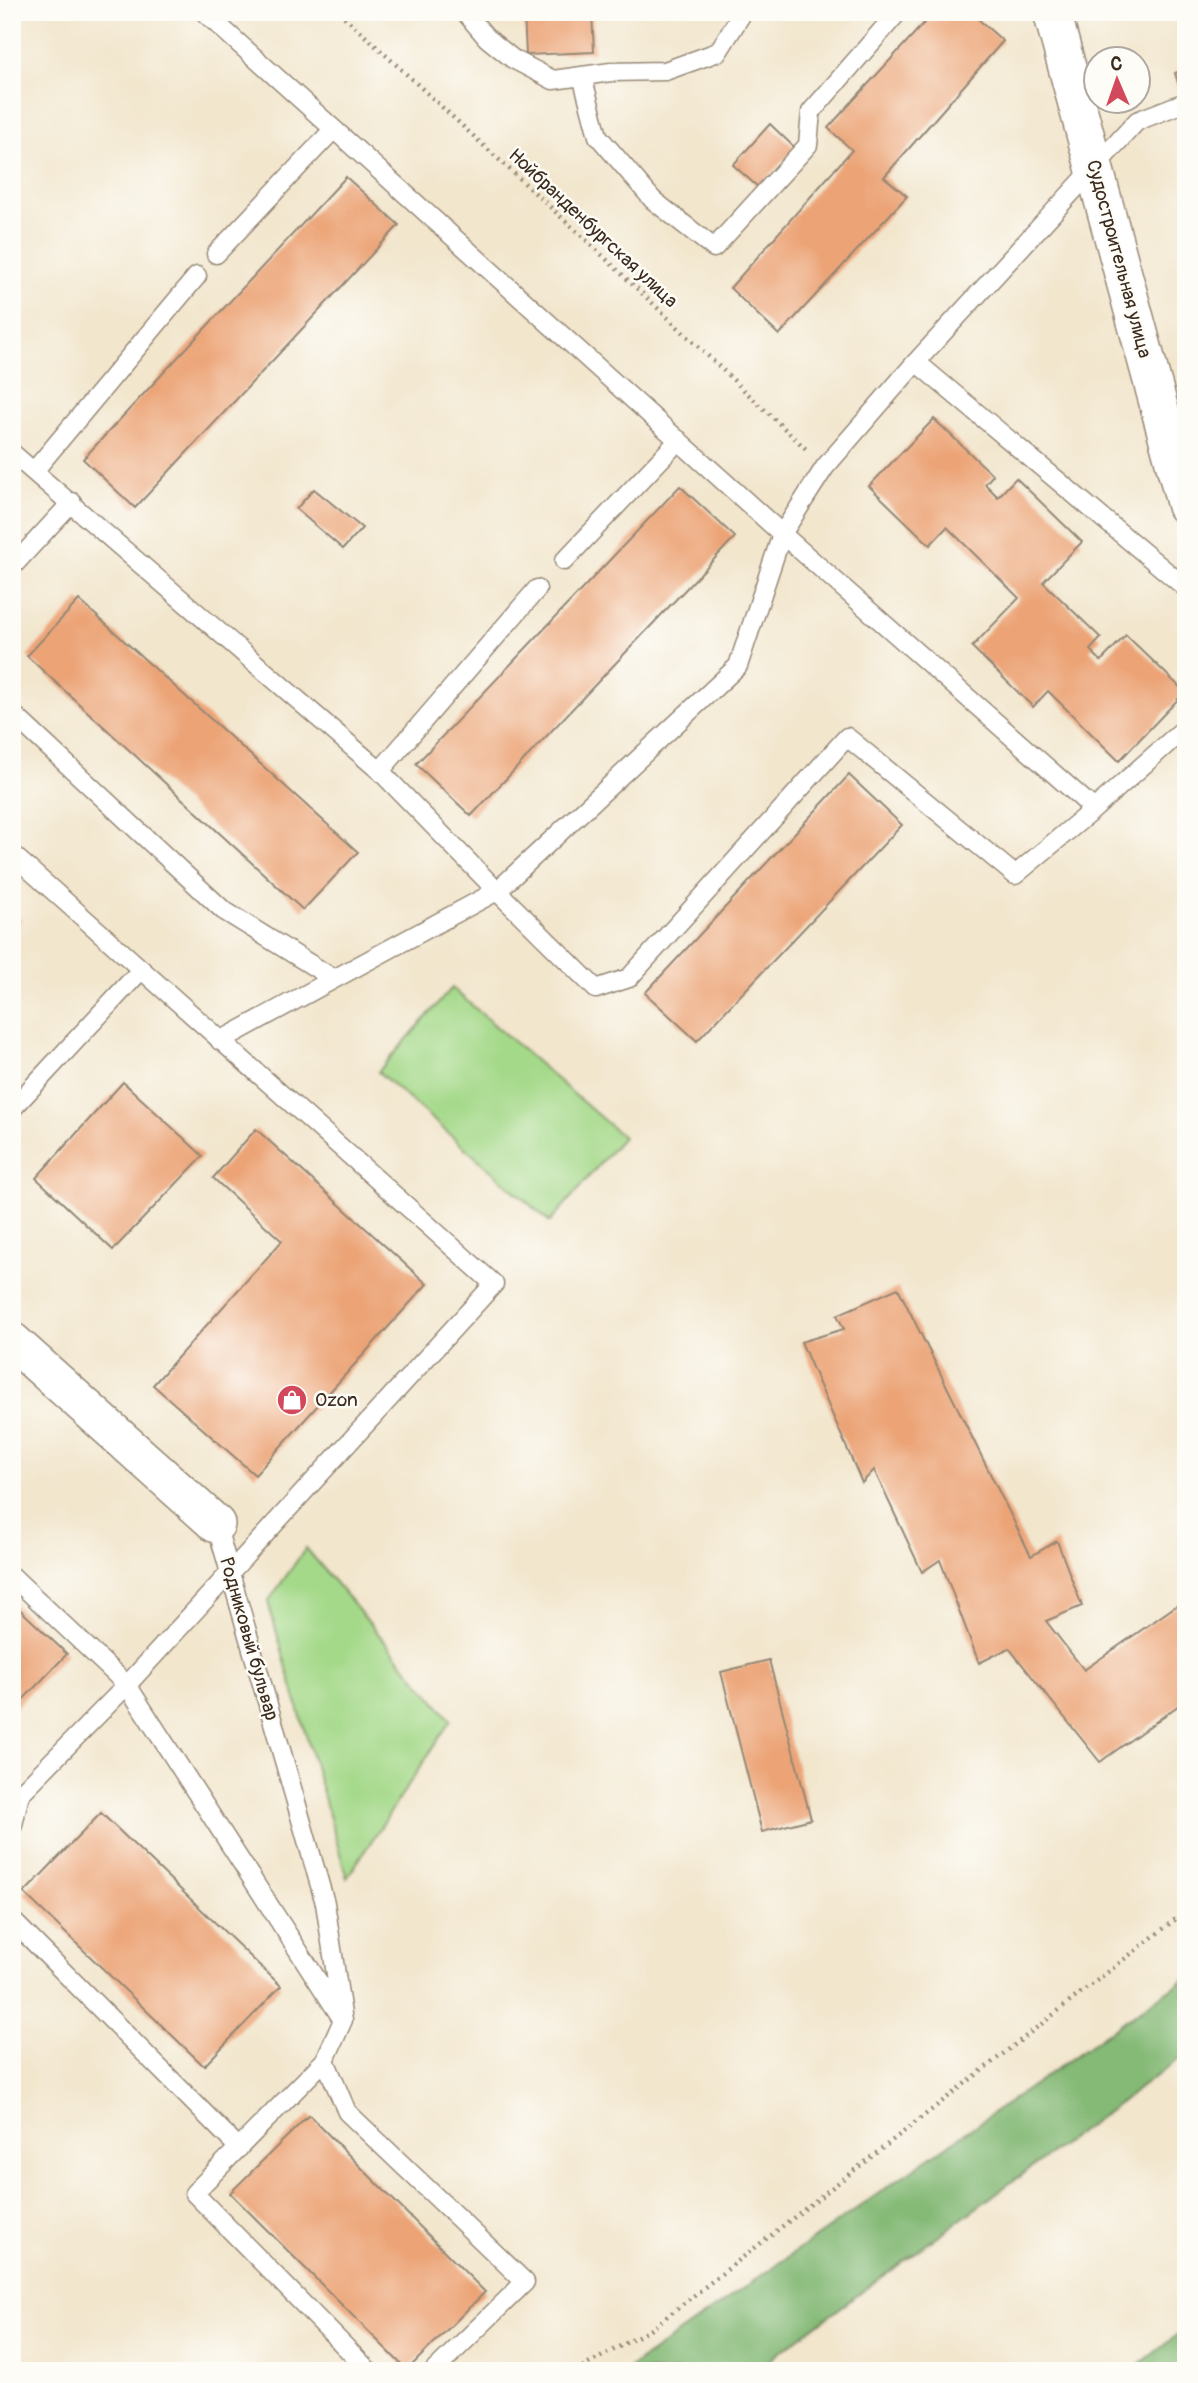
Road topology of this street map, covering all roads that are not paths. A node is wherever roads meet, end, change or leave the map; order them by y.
1 (204, 12) edge
2 (465, 12) edge
3 (743, 12) edge
4 (898, 12) edge
5 (1052, 12) edge
6 (582, 76) junction
7 (1183, 103) dead end
8 (332, 131) junction
9 (1094, 168) junction
10 (216, 254) dead end
11 (197, 276) dead end
12 (916, 362) junction
13 (679, 440) junction
14 (12, 453) edge
15 (34, 471) junction
16 (72, 502) junction
17 (1186, 506) edge
18 (782, 534) junction
19 (564, 561) dead end
20 (12, 566) edge
21 (1186, 588) edge
22 (537, 589) dead end
23 (12, 713) edge
24 (1186, 727) edge
25 (380, 771) junction
26 (1094, 809) junction
27 (12, 854) edge
28 (497, 891) junction
29 (141, 970) junction
30 (334, 979) junction
31 (220, 1041) junction
32 (12, 1109) edge
33 (12, 1340) edge
34 (216, 1524) joint
35 (230, 1572) junction
36 (12, 1576) edge
37 (127, 1685) junction
38 (16, 1791) edge
39 (12, 1829) edge
40 (12, 1920) edge
41 (343, 2020) junction
42 (325, 2060) junction
43 (239, 2148) junction
44 (369, 2371) edge
45 (434, 2371) edge

1 - 8 lane
2 - 6 lane
3 - 6 lane
4 - 6 lane
5 - 9 street, Судостроительная улица
7 - 9 lane
8 - 10 lane
8 - 13 lane
9 - 12 lane
9 - 17 street, Судостроительная улица
11 - 15 lane
12 - 18 lane
12 - 21 lane
13 - 18 lane
13 - 19 lane
14 - 15 lane
15 - 16 lane
16 - 20 lane
16 - 25 lane
18 - 26 lane
18 - 28 lane
22 - 25 lane
23 - 30 lane
24 - 26 lane
25 - 28 lane
26 - 28 lane
27 - 29 lane
28 - 30 lane
29 - 31 lane
29 - 32 lane
30 - 31 lane
31 - 35 lane
33 - 34 street, Родниковый бульвар
34 - 35 lane, Родниковый бульвар
35 - 37 lane
35 - 41 lane, Родниковый бульвар
36 - 37 lane
37 - 38 lane
37 - 41 lane
38 - 39 lane
40 - 43 lane
41 - 42 lane
42 - 43 lane
42 - 45 lane
43 - 44 lane

